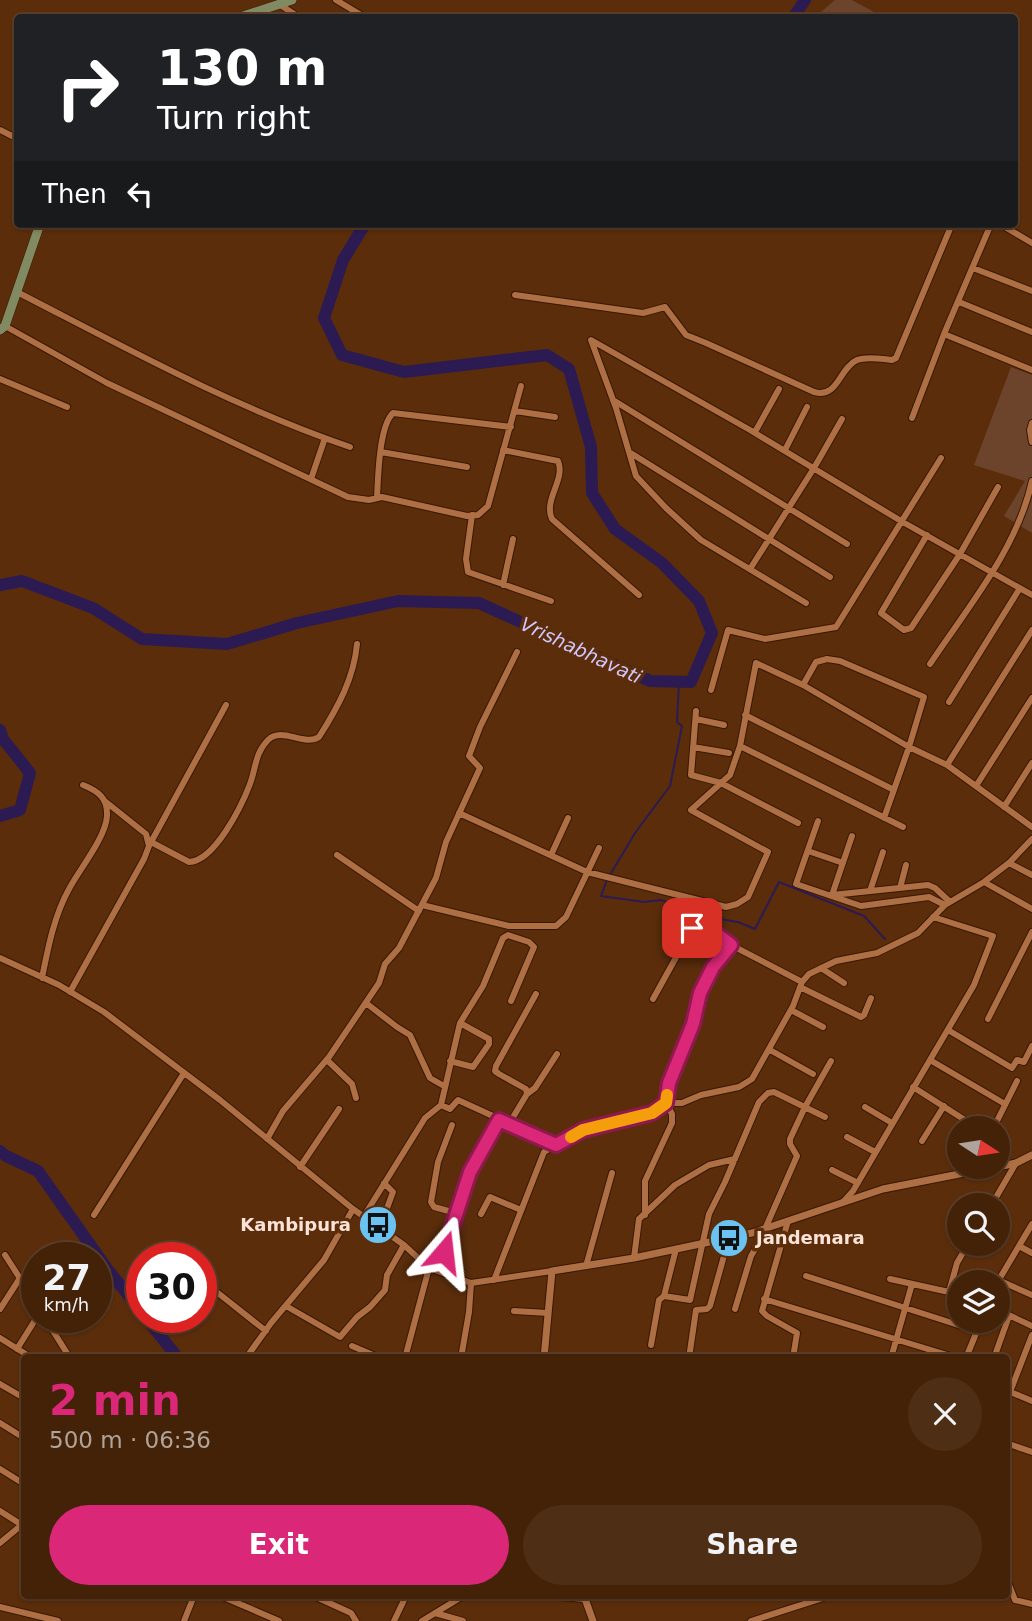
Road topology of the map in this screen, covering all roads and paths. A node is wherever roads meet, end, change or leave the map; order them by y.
1 (292, 0) edge
2 (336, 0) edge
3 (277, 3) edge
4 (248, 14) edge
5 (294, 14) edge
6 (359, 14) edge
7 (39, 228) edge
8 (950, 228) edge
9 (990, 228) edge
10 (1007, 228) edge
11 (1032, 243) edge
12 (974, 268) junction
13 (1032, 291) edge
14 (17, 292) junction
15 (515, 295) dead end
16 (959, 302) junction
17 (2, 328) edge
18 (1032, 332) edge
19 (944, 334) junction
20 (1032, 370) edge
21 (0, 379) edge
22 (521, 386) dead end
23 (779, 389) dead end
24 (613, 400) junction
25 (67, 407) dead end
26 (807, 407) dead end
27 (515, 411) junction
28 (555, 417) dead end
29 (912, 418) dead end
30 (842, 419) dead end
31 (1032, 423) edge
32 (511, 427) junction
33 (755, 432) junction
34 (325, 438) junction
35 (1032, 443) edge
36 (350, 447) dead end
37 (503, 450) junction
38 (785, 450) junction
39 (381, 452) junction
40 (629, 452) junction
41 (941, 458) dead end
42 (467, 467) dead end
43 (814, 468) junction
44 (311, 480) junction
45 (1032, 481) edge
46 (998, 487) dead end
47 (377, 498) junction
48 (789, 508) junction
49 (472, 515) junction
50 (901, 521) junction
51 (928, 535) junction
52 (513, 539) dead end
53 (770, 539) junction
54 (847, 544) dead end
55 (960, 553) junction
56 (750, 569) junction
57 (992, 571) junction
58 (830, 577) dead end
59 (503, 585) junction
60 (1020, 588) junction
61 (639, 595) dead end
62 (1032, 595) edge
63 (551, 601) dead end
64 (806, 603) dead end
65 (1032, 630) edge
66 (357, 644) dead end
67 (517, 652) dead end
68 (930, 664) dead end
69 (803, 685) junction
70 (711, 690) dead end
71 (1032, 698) edge
72 (948, 702) dead end
73 (226, 705) dead end
74 (696, 711) dead end
75 (746, 715) junction
76 (696, 719) junction
77 (724, 725) dead end
78 (740, 746) junction
79 (693, 747) junction
80 (909, 747) junction
81 (729, 754) dead end
82 (1032, 763) edge
83 (947, 765) junction
84 (721, 783) junction
85 (83, 785) dead end
86 (976, 786) junction
87 (894, 790) junction
88 (106, 802) junction
89 (1004, 807) junction
90 (460, 813) junction
91 (568, 818) dead end
92 (884, 818) junction
93 (818, 821) dead end
94 (798, 823) dead end
95 (903, 827) dead end
96 (1032, 827) edge
97 (852, 836) dead end
98 (1032, 839) edge
99 (150, 844) junction
100 (598, 848) dead end
101 (808, 851) junction
102 (883, 852) dead end
103 (337, 855) dead end
104 (551, 855) junction
105 (843, 863) junction
106 (1009, 863) junction
107 (906, 865) dead end
108 (587, 872) junction
109 (1032, 875) edge
110 (984, 882) junction
111 (900, 888) junction
112 (870, 891) junction
113 (832, 895) junction
114 (947, 903) junction
115 (420, 908) junction
116 (1032, 909) edge
117 (933, 917) junction
118 (1032, 932) edge
119 (731, 945) junction
120 (0, 958) edge
121 (821, 968) junction
122 (42, 978) junction
123 (844, 983) dead end
124 (801, 984) junction
125 (70, 992) junction
126 (536, 994) dead end
127 (871, 998) dead end
128 (653, 999) dead end
129 (511, 1001) dead end
130 (366, 1003) junction
131 (791, 1010) junction
132 (988, 1020) dead end
133 (460, 1023) junction
134 (823, 1027) dead end
135 (947, 1030) junction
136 (1032, 1046) edge
137 (770, 1050) junction
138 (557, 1054) dead end
139 (930, 1059) junction
140 (327, 1060) junction
141 (450, 1061) junction
142 (831, 1061) dead end
143 (184, 1073) junction
144 (813, 1074) dead end
145 (1017, 1081) dead end
146 (444, 1086) junction
147 (913, 1087) junction
148 (527, 1094) junction
149 (356, 1098) dead end
150 (666, 1103) junction
151 (1005, 1104) junction
152 (441, 1105) junction
153 (865, 1107) dead end
154 (944, 1107) junction
155 (804, 1108) junction
156 (339, 1110) dead end
157 (958, 1116) edge
158 (999, 1116) edge
159 (825, 1117) dead end
160 (499, 1120) junction
161 (892, 1123) junction
162 (509, 1124) junction
163 (452, 1125) dead end
164 (847, 1137) dead end
165 (267, 1139) junction
166 (922, 1141) dead end
167 (556, 1145) junction
168 (875, 1152) junction
169 (1032, 1155) edge
170 (735, 1159) junction
171 (1016, 1163) junction
172 (1010, 1164) edge
173 (300, 1167) junction
174 (832, 1170) dead end
175 (612, 1173) dead end
176 (947, 1177) edge
177 (384, 1183) junction
178 (858, 1183) junction
179 (999, 1193) edge
180 (842, 1203) junction
181 (354, 1209) junction
182 (521, 1210) junction
183 (456, 1213) junction
184 (481, 1214) dead end
185 (645, 1214) junction
186 (94, 1215) dead end
187 (364, 1216) junction
188 (788, 1221) junction
189 (1032, 1224) edge
190 (380, 1227) junction
191 (762, 1230) junction
192 (729, 1238) junction
193 (702, 1244) junction
194 (404, 1245) junction
195 (1019, 1246) junction
196 (676, 1250) junction
197 (1032, 1253) edge
198 (5, 1255) dead end
199 (634, 1258) junction
200 (586, 1266) junction
201 (429, 1268) junction
202 (1005, 1270) edge
203 (438, 1271) junction
204 (552, 1271) junction
205 (806, 1276) dead end
206 (20, 1278) joint
207 (890, 1279) dead end
208 (494, 1280) junction
209 (471, 1283) junction
210 (912, 1284) junction
211 (1010, 1287) edge
212 (947, 1292) edge
213 (218, 1293) dead end
214 (1032, 1295) edge
215 (664, 1296) junction
216 (764, 1299) junction
217 (1, 1305) edge
218 (286, 1306) junction
219 (906, 1308) junction
220 (735, 1309) dead end
221 (514, 1311) dead end
222 (548, 1313) junction
223 (1010, 1316) edge
224 (1032, 1326) edge
225 (266, 1331) junction
226 (27, 1333) edge
227 (55, 1333) edge
228 (1003, 1333) edge
229 (1032, 1335) edge
230 (0, 1338) edge
231 (897, 1340) junction
232 (651, 1345) dead end
233 (352, 1346) dead end
234 (17, 1349) junction
235 (25, 1354) edge
236 (68, 1354) edge
237 (249, 1354) edge
238 (371, 1354) edge
239 (406, 1354) edge
240 (462, 1354) edge
241 (544, 1354) edge
242 (690, 1354) edge
243 (794, 1354) edge
244 (892, 1354) edge
245 (945, 1354) edge
246 (966, 1354) edge
247 (995, 1354) edge
248 (0, 1384) edge
249 (1010, 1387) edge
250 (1010, 1393) edge
251 (21, 1396) edge
252 (1032, 1401) edge
253 (0, 1423) edge
254 (21, 1436) edge
255 (1010, 1444) edge
256 (1032, 1452) edge
257 (0, 1469) edge
258 (21, 1482) edge
259 (0, 1511) edge
260 (21, 1523) edge
261 (21, 1526) edge
262 (0, 1543) edge
263 (1010, 1587) edge
264 (193, 1599) edge
265 (229, 1599) edge
266 (321, 1599) edge
267 (404, 1599) edge
268 (456, 1599) edge
269 (584, 1599) edge
270 (820, 1599) edge
271 (1032, 1604) edge
272 (0, 1607) edge
273 (435, 1613) junction
274 (186, 1620) edge
275 (58, 1621) edge
276 (279, 1621) edge
277 (356, 1621) edge
278 (394, 1621) edge
279 (422, 1621) edge
280 (463, 1621) edge
281 (593, 1621) edge
282 (751, 1621) edge

1 - 3 main road
2 - 6 street
3 - 4 main road
3 - 5 street
7 - 14 main road
8 - 15 street
9 - 12 street
10 - 11 street
12 - 13 street
12 - 16 street
14 - 17 main road
14 - 34 street
16 - 18 street
16 - 19 street
17 - 44 street
19 - 20 street
19 - 29 street
21 - 25 street
22 - 27 street
23 - 33 street
24 - 33 street
24 - 40 street
24 - 48 street
26 - 38 street
27 - 28 street
27 - 32 street
30 - 43 street
31 - 35 street
32 - 37 street
32 - 39 street
33 - 38 street
34 - 36 street
34 - 44 street
37 - 49 street
37 - 61 street
38 - 43 street
39 - 42 street
39 - 47 street
40 - 53 street
40 - 56 street
41 - 50 street
43 - 48 street
43 - 50 street
44 - 47 street
45 - 57 street
46 - 55 street
47 - 49 street
48 - 53 street
48 - 54 street
49 - 59 street
50 - 51 street
50 - 70 street
51 - 55 street
51 - 55 street
52 - 59 street
53 - 56 street
53 - 58 street
55 - 57 street
56 - 64 street
57 - 60 street
57 - 68 street
59 - 63 street
60 - 62 street
60 - 72 street
65 - 83 street
66 - 99 street
67 - 90 street
69 - 75 street
69 - 80 street
69 - 80 street
71 - 86 street
73 - 99 street
74 - 76 street
75 - 78 street
75 - 87 street
76 - 77 street
76 - 79 street
78 - 84 street
78 - 92 street
79 - 81 street
79 - 84 street
80 - 83 street
80 - 87 street
82 - 89 street
83 - 86 street
84 - 94 street
84 - 108 street
85 - 88 street
86 - 89 street
87 - 92 street
88 - 99 street
88 - 122 street
89 - 96 street
90 - 104 street
90 - 115 street
91 - 104 street
92 - 95 street
93 - 101 street
97 - 105 street
98 - 106 street
99 - 125 street
100 - 108 street
101 - 105 street
101 - 113 street
102 - 112 street
103 - 115 street
104 - 108 street
105 - 113 street
106 - 109 street
106 - 110 street
107 - 111 street
108 - 115 street
110 - 114 street
110 - 116 street
111 - 112 street
111 - 114 street
112 - 113 street
113 - 114 street
114 - 117 street
115 - 130 street
117 - 121 street
117 - 135 street
118 - 132 street
119 - 124 street
119 - 128 street
119 - 150 street
120 - 122 street
121 - 123 street
121 - 124 street
122 - 125 street
124 - 127 street
124 - 131 street
125 - 143 street
126 - 148 street
129 - 133 street
130 - 140 street
130 - 146 street
131 - 134 street
131 - 137 street
133 - 141 street
133 - 141 street
135 - 136 street
135 - 139 street
137 - 144 street
137 - 150 street
138 - 148 street
139 - 147 street
139 - 151 street
140 - 149 street
140 - 165 street
141 - 146 street
142 - 155 street
143 - 165 street
143 - 186 street
145 - 151 street
146 - 152 street
147 - 154 street
147 - 161 street
148 - 162 street
150 - 167 street
150 - 185 street
151 - 158 street
152 - 160 street
152 - 177 street
153 - 161 street
154 - 157 street
154 - 166 street
155 - 159 street
155 - 170 street
155 - 191 street
156 - 173 street
160 - 162 street
160 - 183 street
161 - 168 street
162 - 167 street
163 - 183 street
164 - 168 street
165 - 173 street
167 - 182 street
168 - 178 street
169 - 171 street
170 - 185 street
170 - 193 street
171 - 172 street
171 - 179 street
173 - 181 street
174 - 178 street
175 - 200 street
176 - 180 street
177 - 187 street
177 - 190 street
178 - 180 street
180 - 188 street
181 - 187 street
181 - 218 street
182 - 184 street
182 - 208 street
183 - 203 street
185 - 199 street
187 - 190 street
188 - 191 street
188 - 216 street
189 - 195 street
190 - 194 street
191 - 192 street
191 - 220 street
192 - 193 street
192 - 242 street
193 - 196 street
193 - 215 street
194 - 201 street
194 - 218 street
195 - 197 street
195 - 202 street
196 - 199 street
196 - 215 street
198 - 206 street
199 - 200 street
200 - 204 street
201 - 203 street
201 - 239 street
203 - 209 street
204 - 208 street
204 - 222 street
205 - 219 street
206 - 217 street
207 - 210 street
208 - 209 street
209 - 240 street
210 - 212 street
210 - 219 street
211 - 214 street
213 - 225 street
215 - 232 street
216 - 231 street
216 - 243 street
218 - 225 street
219 - 231 street
219 - 246 street
221 - 222 street
222 - 241 street
223 - 224 street
225 - 237 street
226 - 234 street
227 - 236 street
228 - 247 street
229 - 249 street
230 - 234 street
231 - 244 street
231 - 245 street
233 - 238 street
234 - 235 street
248 - 251 street
250 - 252 street
253 - 254 street
255 - 256 street
257 - 258 street
259 - 260 street
261 - 262 street
263 - 271 street
264 - 274 street
265 - 276 street
266 - 277 street
267 - 278 street
268 - 273 street
269 - 281 street
270 - 282 street
272 - 275 street
273 - 279 street
273 - 280 street

